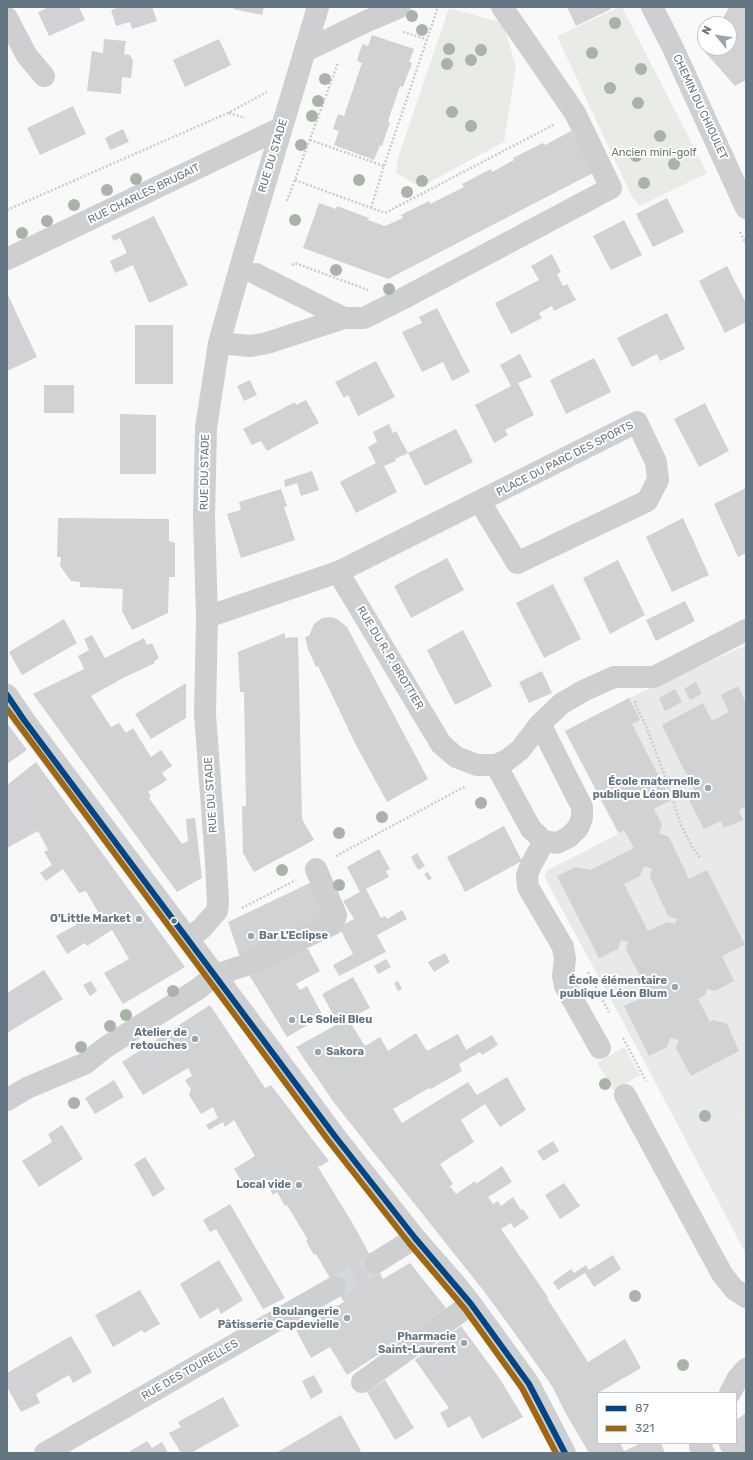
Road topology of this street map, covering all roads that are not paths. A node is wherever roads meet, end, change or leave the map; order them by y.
1 (318, 7) edge
2 (400, 7) edge
3 (502, 7) edge
4 (652, 7) edge
5 (7, 18) edge
6 (305, 51) junction
7 (44, 76) dead end
8 (281, 128) junction
9 (746, 208) edge
10 (7, 259) edge
11 (263, 278) road end
12 (344, 318) junction
13 (219, 343) junction
14 (480, 502) junction
15 (338, 572) junction
16 (207, 617) junction
17 (746, 630) edge
18 (7, 695) edge
19 (540, 724) junction
20 (496, 765) junction
21 (544, 841) junction
22 (316, 869) road end
23 (188, 939) junction
24 (215, 975) junction
25 (600, 1048) dead end
26 (624, 1095) dead end
27 (7, 1100) edge
28 (415, 1238) junction
29 (375, 1263) tunnel mouth
30 (335, 1287) tunnel mouth
31 (746, 1297) edge
32 (471, 1304) junction
33 (746, 1370) edge
34 (362, 1382) dead end
35 (731, 1392) edge
36 (45, 1453) edge
37 (565, 1453) edge

1 - 6 street, RUE DU STADE
2 - 6 street
3 - 12 street
4 - 9 street, CHEMIN DU CHIOULET
5 - 7 street
6 - 8 street, RUE DU STADE
8 - 10 street, RUE CHARLES BRUGAIT
8 - 13 street, RUE DU STADE
11 - 12 street
12 - 13 street
13 - 16 street, RUE DU STADE
14 - 14 street, PLACE DU PARC DES SPORTS
14 - 15 street, PLACE DU PARC DES SPORTS
15 - 16 street, PLACE DU PARC DES SPORTS
15 - 20 street, RUE DU R. P. BROTTIER
16 - 23 street, RUE DU STADE
17 - 19 street
18 - 23 street
19 - 20 street
19 - 21 street
20 - 21 street
21 - 25 street
22 - 24 street
23 - 24 street
24 - 27 street
24 - 28 street
26 - 31 street
28 - 29 street
28 - 32 street
30 - 36 street, RUE DES TOURELLES
32 - 34 street
32 - 37 street
33 - 35 street

